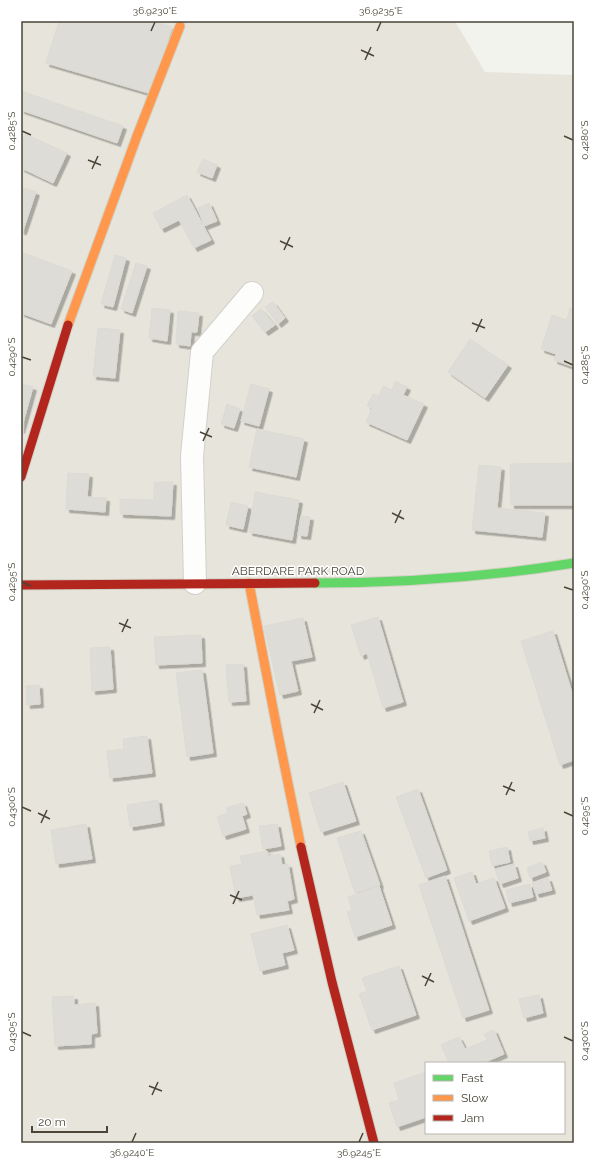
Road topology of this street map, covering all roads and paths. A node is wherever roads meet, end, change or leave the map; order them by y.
1 (180, 26) dead end
2 (252, 293) dead end
3 (21, 477) edge
4 (574, 563) edge
5 (194, 583) junction
6 (249, 583) junction
7 (21, 585) edge
8 (374, 1143) edge

1 - 3 street
2 - 5 street
4 - 6 street, ABERDARE PARK ROAD
5 - 6 street, ABERDARE PARK ROAD
5 - 7 street, ABERDARE PARK ROAD
6 - 8 street

